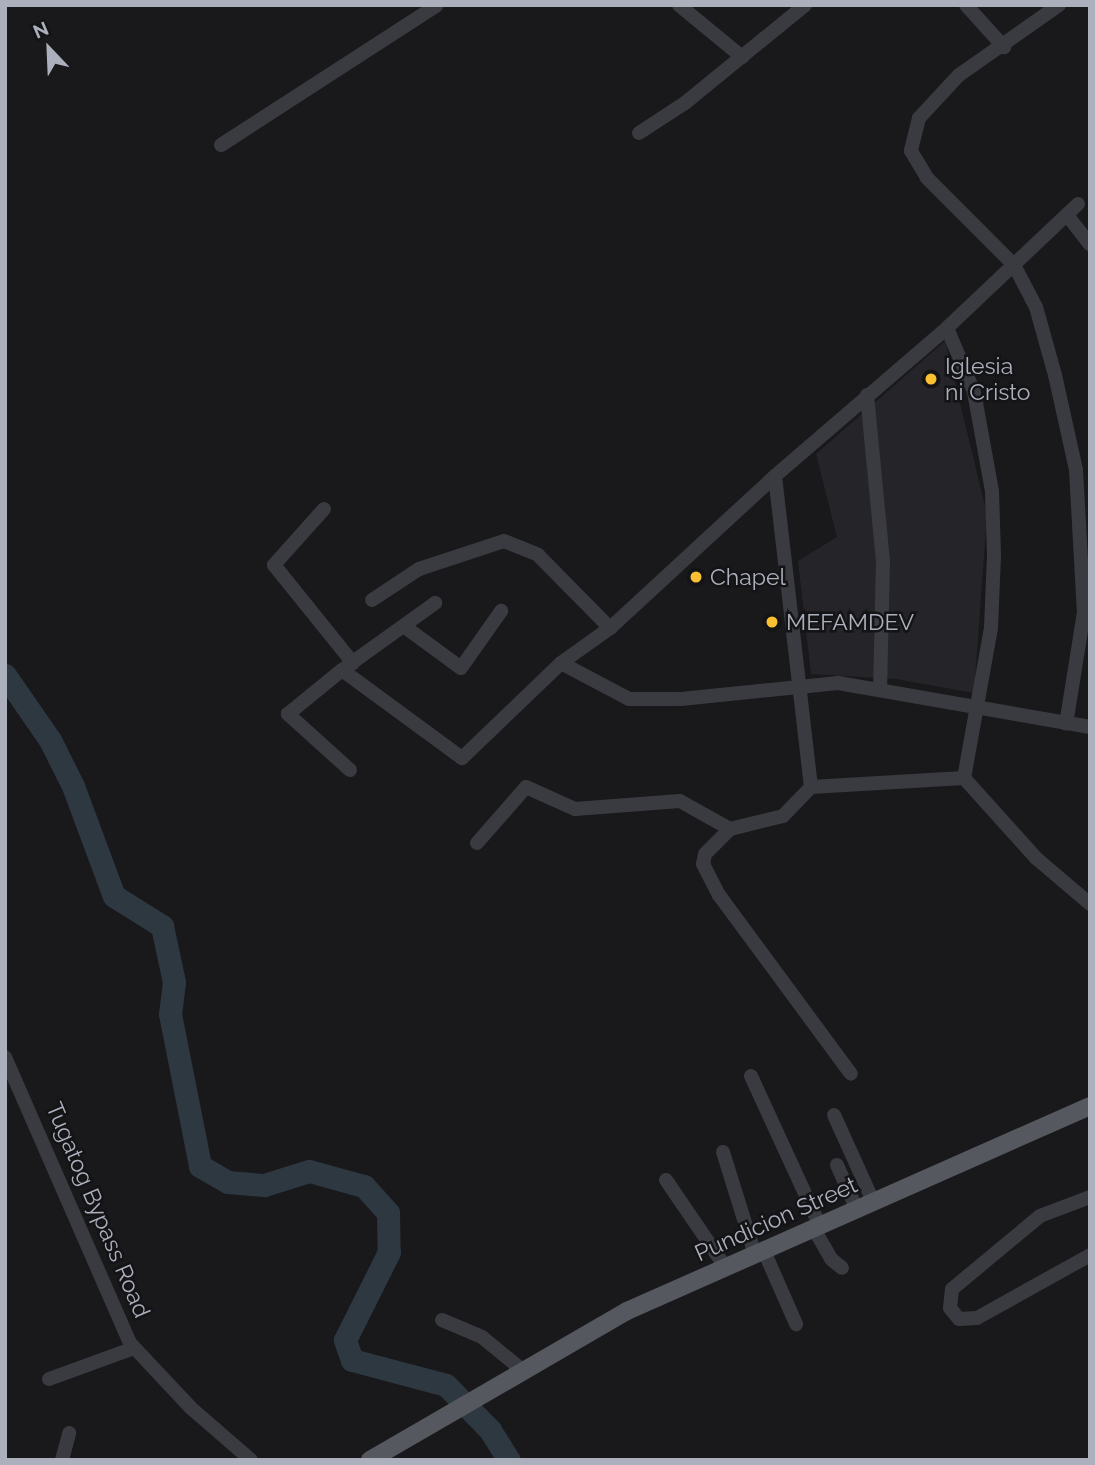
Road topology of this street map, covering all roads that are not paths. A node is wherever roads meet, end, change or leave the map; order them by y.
1 (437, 5) edge
2 (679, 5) edge
3 (805, 5) edge
4 (965, 5) edge
5 (1059, 5) edge
6 (1004, 47) junction
7 (742, 57) junction
8 (639, 133) dead end
9 (221, 145) dead end
10 (1090, 244) edge
11 (1014, 265) junction
12 (947, 328) junction
13 (867, 395) junction
14 (775, 476) junction
15 (324, 509) dead end
16 (372, 600) dead end
17 (435, 603) dead end
18 (501, 611) dead end
19 (405, 627) junction
20 (610, 628) junction
21 (561, 663) junction
22 (347, 666) junction
23 (799, 685) junction
24 (880, 690) junction
25 (979, 708) junction
26 (1066, 724) junction
27 (1090, 727) edge
28 (350, 770) dead end
29 (964, 778) junction
30 (811, 788) junction
31 (730, 829) junction
32 (477, 843) dead end
33 (1090, 904) edge
34 (5, 1057) edge
35 (851, 1073) dead end
36 (751, 1076) dead end
37 (1090, 1105) edge
38 (834, 1115) dead end
39 (723, 1152) dead end
40 (837, 1166) dead end
41 (666, 1180) dead end
42 (1090, 1197) edge
43 (865, 1206) junction
44 (817, 1227) junction
45 (760, 1253) junction
46 (1090, 1255) edge
47 (726, 1268) junction
48 (842, 1268) dead end
49 (442, 1320) dead end
50 (796, 1324) dead end
51 (134, 1348) junction
52 (521, 1369) junction
53 (49, 1379) dead end
54 (69, 1433) dead end
55 (62, 1460) edge
56 (251, 1460) edge
57 (370, 1460) edge

1 - 9 street
2 - 7 street
3 - 7 street
4 - 6 street
5 - 6 street
6 - 11 street
7 - 8 street
10 - 11 street
11 - 12 street
11 - 26 street
12 - 13 street
12 - 25 street
13 - 14 street
13 - 24 street
14 - 20 street
14 - 23 street
15 - 22 street
16 - 20 street
17 - 19 street
18 - 19 street
19 - 22 street
20 - 21 street
21 - 22 street
21 - 23 street
22 - 28 street
23 - 24 street
23 - 30 street
24 - 25 street
25 - 26 street
25 - 29 street
26 - 27 street
29 - 30 street
29 - 33 street
30 - 31 street
31 - 32 street
31 - 35 street
34 - 51 street, Tugatog Bypass Road
36 - 44 street
37 - 43 main road, Pundicion Street
38 - 43 street
39 - 45 street
40 - 43 street
41 - 47 street
42 - 46 street
43 - 44 main road, Pundicion Street
44 - 45 main road, Pundicion Street
44 - 48 street
45 - 47 main road, Pundicion Street
45 - 50 street
47 - 52 main road, Pundicion Street
49 - 52 street
51 - 53 street
51 - 56 street, Tugatog Bypass Road
52 - 57 main road, Pundicion Street
54 - 55 street

